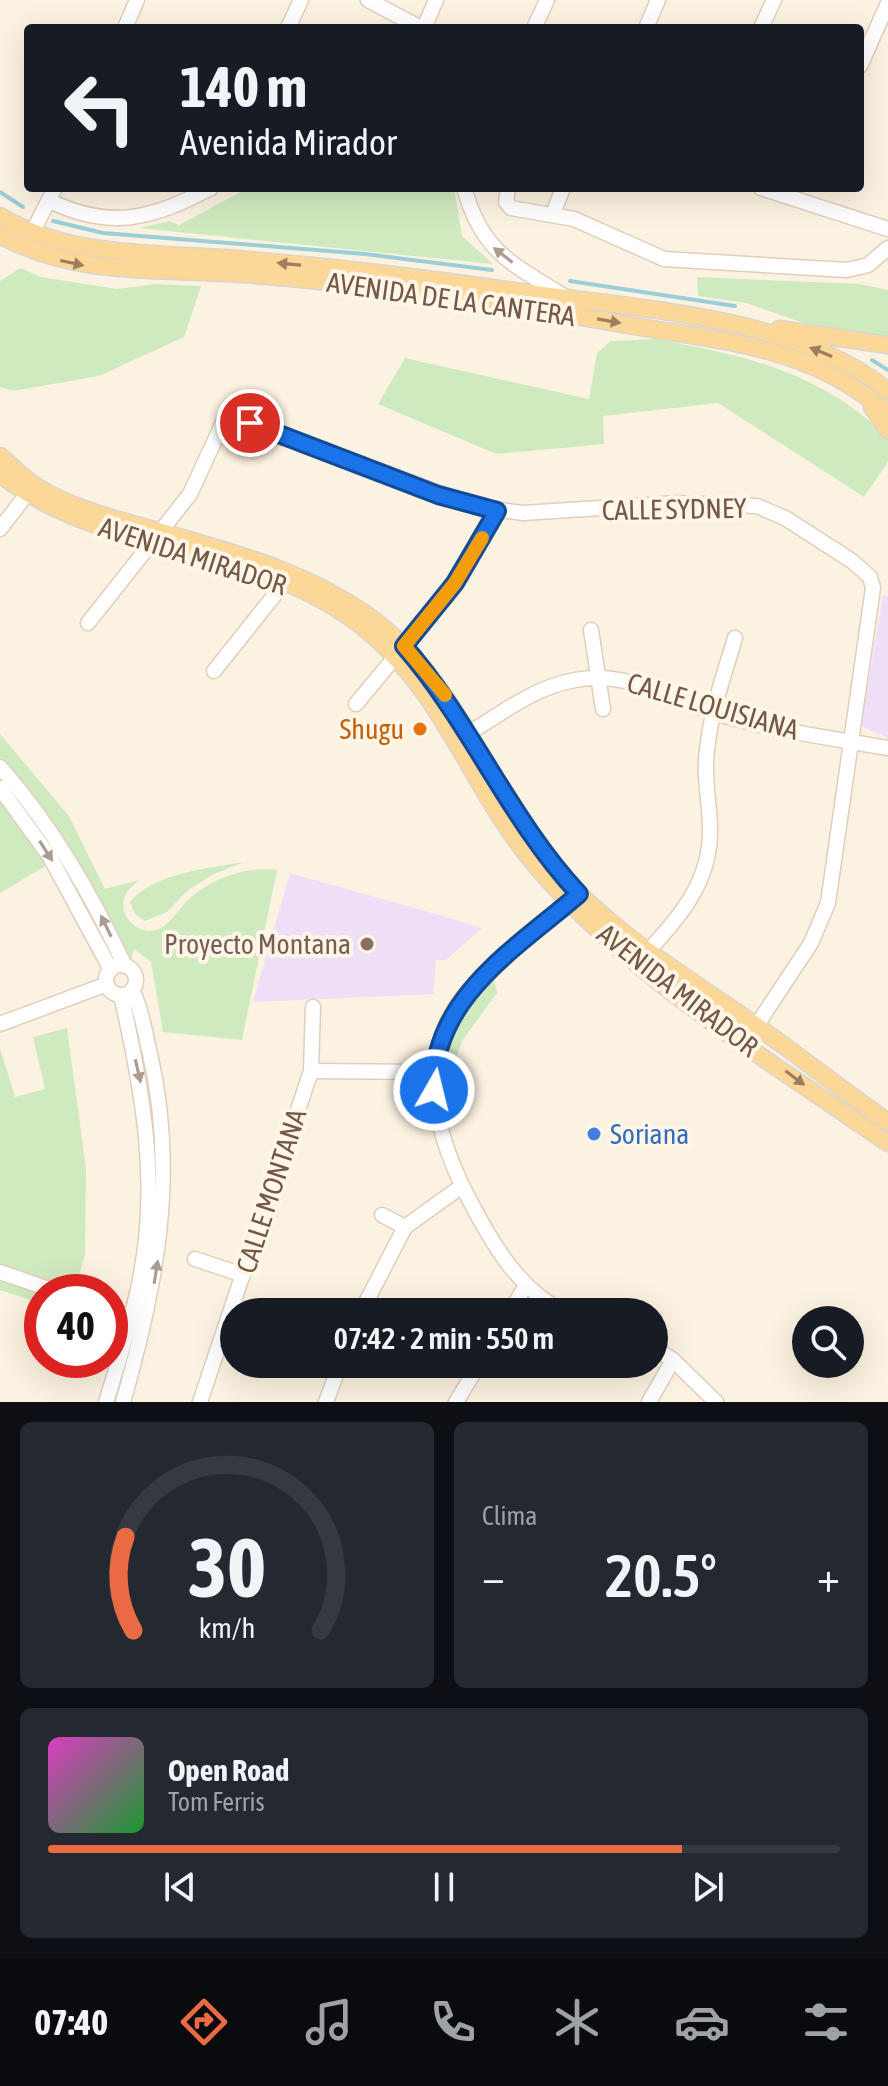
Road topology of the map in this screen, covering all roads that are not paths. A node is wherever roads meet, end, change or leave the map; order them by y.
1 (137, 0) edge
2 (301, 0) edge
3 (368, 0) edge
4 (436, 0) edge
5 (547, 0) edge
6 (658, 0) edge
7 (774, 0) edge
8 (888, 3) edge
9 (127, 24) edge
10 (290, 24) edge
11 (410, 24) edge
12 (416, 24) edge
13 (536, 24) edge
14 (648, 24) edge
15 (763, 24) edge
16 (864, 57) edge
17 (203, 192) edge
18 (465, 192) edge
19 (561, 192) edge
20 (52, 195) edge
21 (507, 195) edge
22 (804, 195) edge
23 (553, 214) junction
24 (0, 216) edge
25 (888, 229) edge
26 (32, 233) junction
27 (0, 235) edge
28 (888, 248) edge
29 (568, 298) junction
30 (746, 327) junction
31 (888, 345) edge
32 (888, 391) edge
33 (868, 398) junction
34 (888, 414) edge
35 (888, 430) edge
36 (0, 456) edge
37 (0, 474) edge
38 (30, 490) junction
39 (497, 511) junction
40 (0, 529) edge
41 (157, 538) junction
42 (287, 578) junction
43 (88, 623) dead end
44 (591, 630) dead end
45 (735, 638) dead end
46 (400, 651) junction
47 (214, 671) dead end
48 (598, 677) junction
49 (356, 704) dead end
50 (603, 709) dead end
51 (713, 712) junction
52 (463, 737) junction
53 (850, 741) junction
54 (888, 748) edge
55 (0, 767) edge
56 (0, 788) edge
57 (574, 898) junction
58 (648, 951) junction
59 (114, 973) junction
60 (126, 993) junction
61 (313, 1007) dead end
62 (0, 1024) edge
63 (756, 1026) junction
64 (745, 1043) junction
65 (311, 1071) junction
66 (433, 1072) junction
67 (888, 1122) edge
68 (888, 1143) edge
69 (462, 1186) junction
70 (156, 1214) junction
71 (382, 1215) dead end
72 (405, 1227) junction
73 (195, 1259) dead end
74 (0, 1272) edge
75 (243, 1275) junction
76 (24, 1280) edge
77 (526, 1285) junction
78 (368, 1298) edge
79 (518, 1298) edge
80 (544, 1298) edge
81 (128, 1317) edge
82 (131, 1318) junction
83 (146, 1322) junction
84 (668, 1357) edge
85 (673, 1360) junction
86 (335, 1378) edge
87 (471, 1378) edge
88 (106, 1402) edge
89 (123, 1402) edge
90 (200, 1402) edge
91 (326, 1402) edge
92 (456, 1402) edge
93 (649, 1402) edge
94 (716, 1402) edge

1 - 9 street
2 - 10 street
3 - 11 street
4 - 12 street
5 - 13 street
6 - 14 street
7 - 15 street
8 - 16 street
17 - 20 street
29 -> 18 street
19 - 23 street
20 - 26 street
21 - 23 street
22 - 25 street
23 - 28 street
24 - 26 main road, AVENIDA DE LA CANTERA
29 -> 26 main road, AVENIDA DE LA CANTERA
27 -> 33 main road, AVENIDA DE LA CANTERA
29 - 30 main road, AVENIDA DE LA CANTERA
30 - 31 main road
32 -> 30 main road, AVENIDA DE LA CANTERA
33 - 34 main road, AVENIDA DE LA CANTERA
33 - 35 main road
36 - 38 main road, AVENIDA MIRADOR
37 - 38 main road, AVENIDA MIRADOR
38 - 40 street
38 - 41 main road, AVENIDA MIRADOR
39 - 41 street, CALLE SYDNEY
39 - 46 street
39 - 53 street, CALLE SYDNEY
41 - 42 main road, AVENIDA MIRADOR
41 - 43 street
42 - 46 main road, AVENIDA MIRADOR
42 - 47 street
44 - 48 street
45 - 51 street
46 - 49 street
46 - 52 main road, AVENIDA MIRADOR
48 - 50 street
48 - 51 street, CALLE LOUISIANA
48 - 52 street, CALLE LOUISIANA
51 - 53 street, CALLE LOUISIANA
51 - 58 street
52 - 57 main road, AVENIDA MIRADOR
53 - 54 street, CALLE LOUISIANA
53 - 63 street, CALLE SYDNEY
59 -> 55 street
56 -> 59 street
57 - 58 main road, AVENIDA MIRADOR
57 - 64 main road, AVENIDA MIRADOR
57 - 66 street
58 - 63 main road, AVENIDA MIRADOR
59 - 60 street
59 - 60 street
59 - 62 street
60 - 70 street
61 - 65 street, CALLE MONTANA
63 - 64 street, CALLE SYDNEY
63 - 67 main road, AVENIDA MIRADOR
64 -> 68 main road, AVENIDA MIRADOR
65 - 66 street, CALLE MONTANA
65 - 75 street, CALLE MONTANA
66 - 69 street
69 - 72 street
69 - 77 street
70 - 82 street
83 -> 70 street
71 - 72 street
72 - 78 street
73 - 75 street
74 - 76 street
75 - 90 street, CALLE MONTANA
77 - 79 street
77 - 80 street
81 - 82 street
82 - 83 street
82 - 88 street
83 - 89 street
84 - 85 street
85 - 93 street
85 - 94 street
86 - 91 street
87 - 92 street

